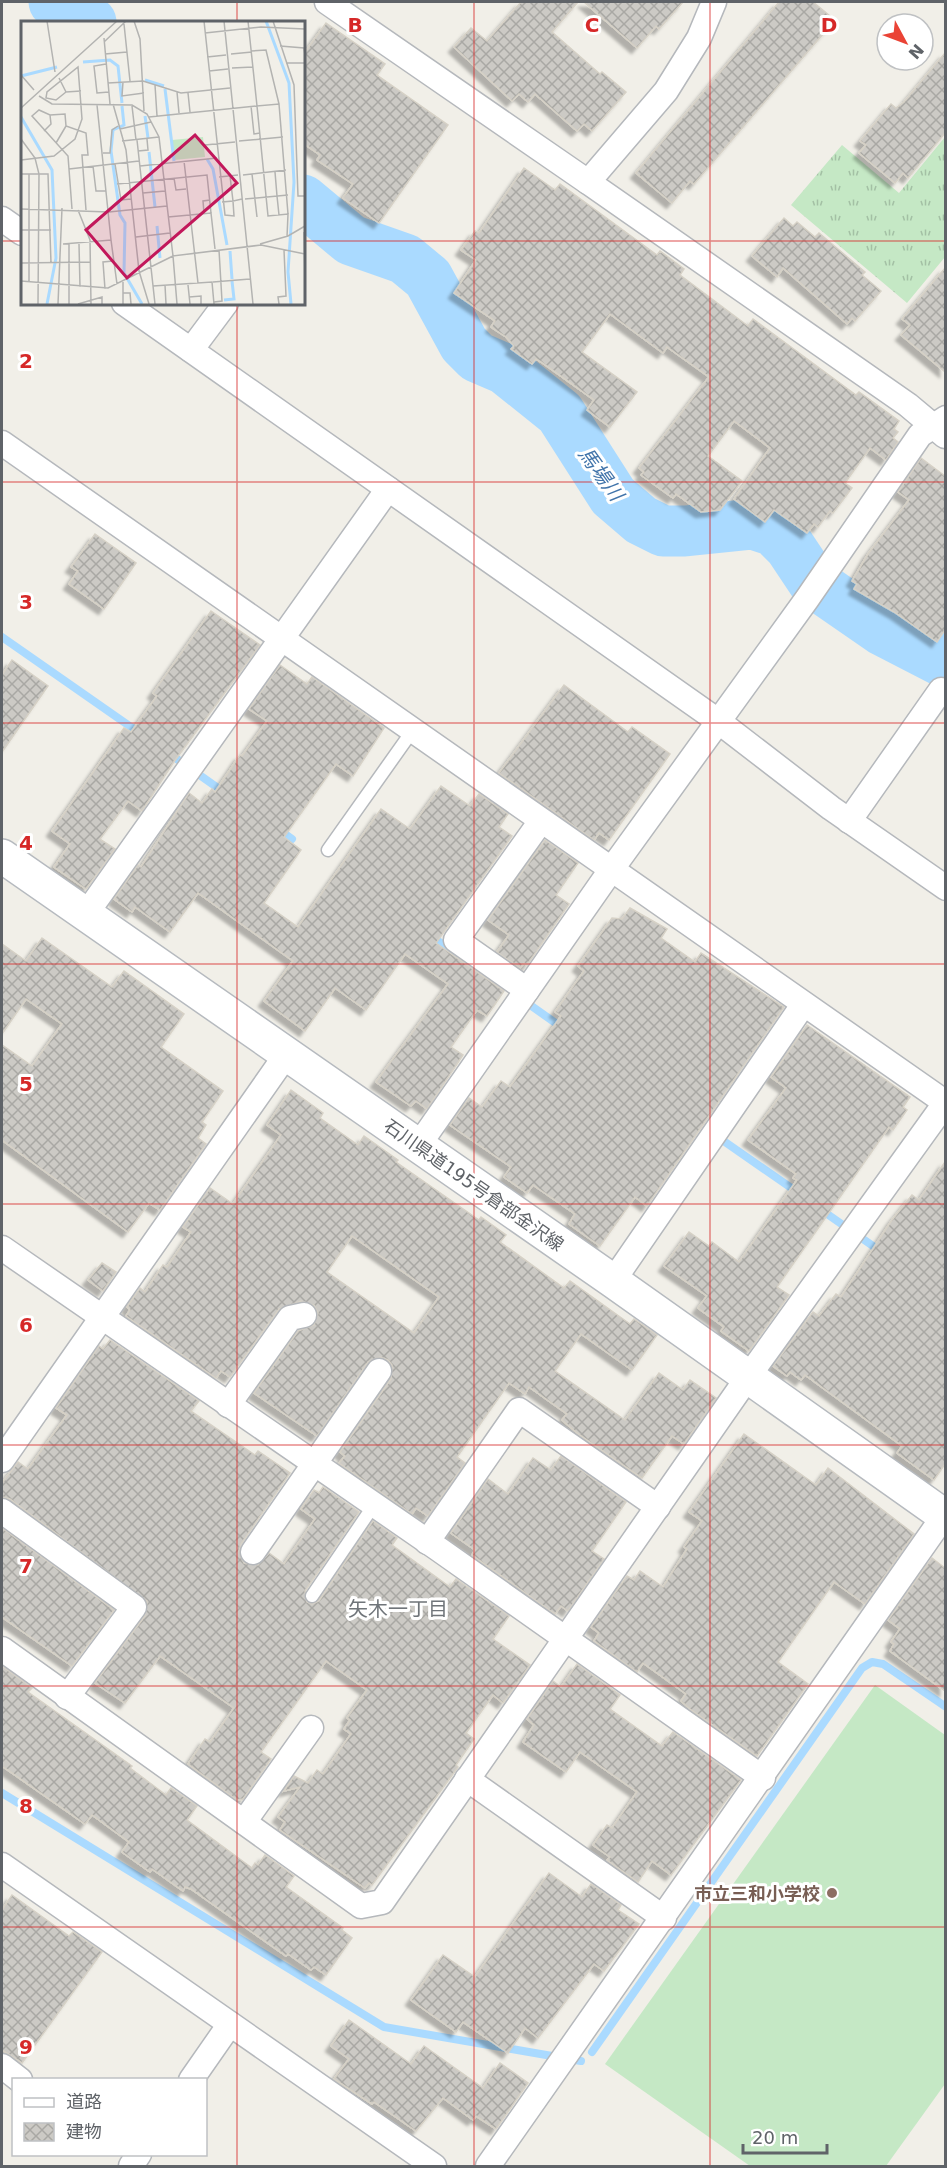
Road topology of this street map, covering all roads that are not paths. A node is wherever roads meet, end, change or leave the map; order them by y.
1 (327, 2) edge
2 (714, 2) edge
3 (588, 182) junction
4 (2, 219) edge
5 (21, 232) edge
6 (125, 304) edge
7 (225, 304) edge
8 (191, 350) junction
9 (941, 427) edge
10 (2, 443) edge
11 (388, 489) junction
12 (283, 638) junction
13 (945, 692) edge
14 (718, 721) junction
15 (413, 730) junction
16 (541, 820) junction
17 (849, 821) junction
18 (328, 850) dead end
19 (2, 856) edge
20 (611, 870) junction
21 (945, 888) edge
22 (86, 914) junction
23 (524, 996) junction
24 (803, 1005) junction
25 (286, 1055) junction
26 (945, 1103) edge
27 (418, 1146) junction
28 (2, 1248) edge
29 (612, 1281) junction
30 (304, 1315) dead end
31 (102, 1319) junction
32 (379, 1371) dead end
33 (748, 1377) junction
34 (228, 1405) junction
35 (2, 1460) edge
36 (314, 1465) junction
37 (374, 1505) junction
38 (658, 1507) junction
39 (2, 1511) edge
40 (945, 1515) edge
41 (427, 1542) junction
42 (253, 1552) dead end
43 (312, 1596) dead end
44 (566, 1639) junction
45 (2, 1649) edge
46 (67, 1697) junction
47 (311, 1728) dead end
48 (763, 1778) junction
49 (468, 1779) junction
50 (244, 1822) junction
51 (2, 1865) edge
52 (664, 1918) junction
53 (230, 2024) junction
54 (2, 2066) edge
55 (19, 2078) edge
56 (192, 2078) edge
57 (434, 2166) edge
58 (488, 2166) edge

1 - 3 street
2 - 3 street
3 - 9 street
4 - 5 street
6 - 8 street
7 - 8 street
8 - 11 street
9 - 14 street
10 - 12 street
11 - 12 street
11 - 14 street
12 - 15 street
12 - 22 street
13 - 17 street
14 - 17 street
14 - 20 street
15 - 16 street
15 - 18 lane
16 - 20 street
16 - 23 street
17 - 21 street
19 - 22 main road, 石川県道195号倉部金沢線
20 - 23 street
20 - 24 street
22 - 25 main road, 石川県道195号倉部金沢線
23 - 27 street
24 - 26 street
24 - 29 street
25 - 27 main road, 石川県道195号倉部金沢線
25 - 31 street
26 - 33 street
27 - 29 main road, 石川県道195号倉部金沢線
28 - 31 street
29 - 33 main road, 石川県道195号倉部金沢線
30 - 34 street
31 - 34 street
31 - 35 street
32 - 36 street
33 - 38 street
33 - 40 main road, 石川県道195号倉部金沢線
34 - 36 street
36 - 37 street
36 - 42 street
37 - 41 street
37 - 43 lane
38 - 41 street
38 - 44 street
39 - 46 street
40 - 48 street
41 - 44 street
44 - 48 street
44 - 49 street
45 - 46 street
46 - 50 street
47 - 50 street
48 - 52 street
49 - 50 street
49 - 52 street
51 - 53 street
52 - 58 street
53 - 56 street
53 - 57 street
54 - 55 street

